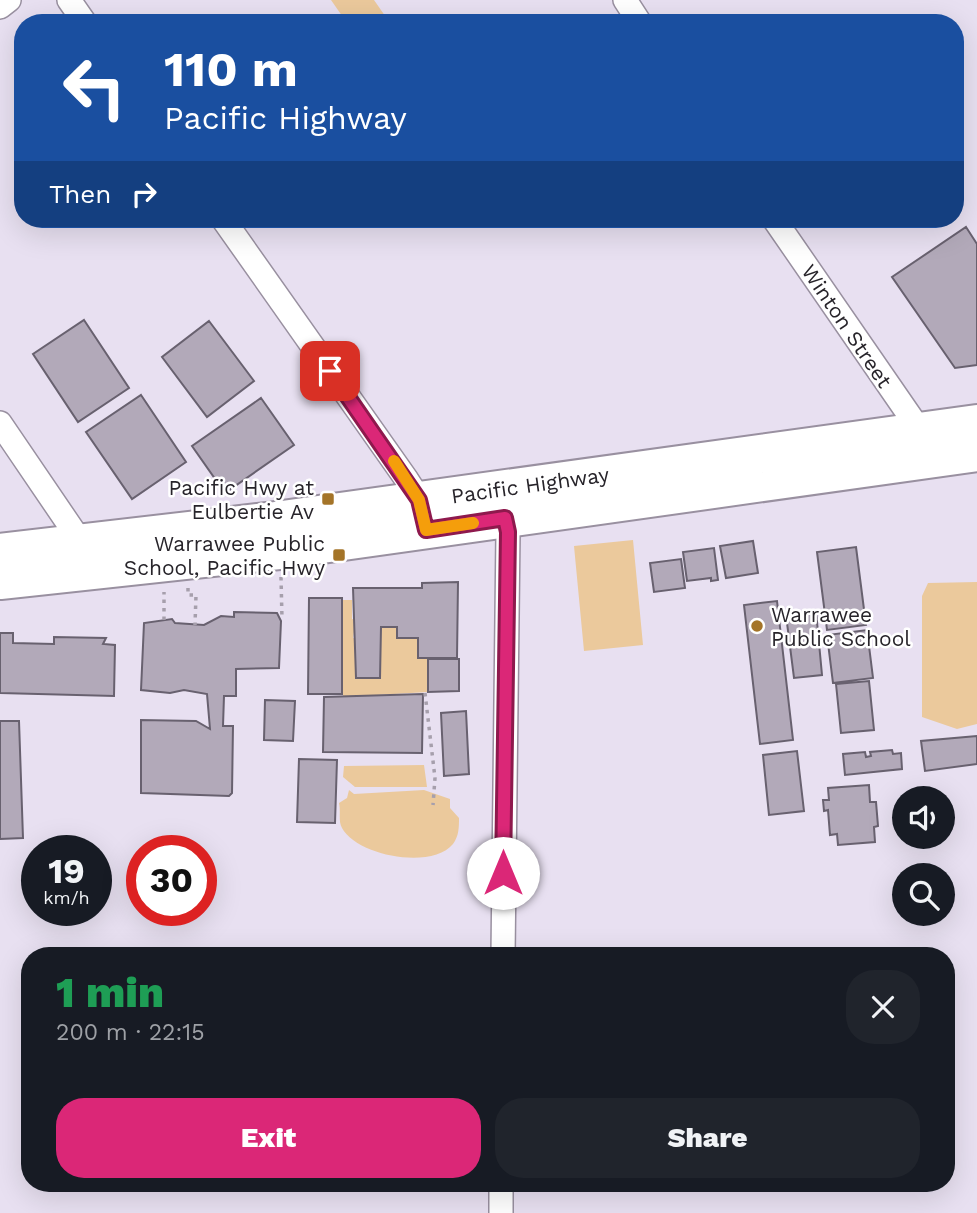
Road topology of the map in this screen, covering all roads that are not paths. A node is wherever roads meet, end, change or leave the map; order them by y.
1 (9, 0) edge
2 (0, 7) edge
3 (229, 228) edge
4 (780, 228) edge
5 (0, 423) edge
6 (977, 424) edge
7 (921, 432) junction
8 (977, 452) edge
9 (423, 515) junction
10 (505, 518) junction
11 (83, 545) junction
12 (0, 552) edge
13 (0, 580) edge
14 (503, 947) edge
15 (501, 1192) edge
16 (501, 1213) edge

1 - 2 street
3 - 9 street
4 - 7 street, Winton Street
5 - 11 street
6 - 7 highway, Pacific Highway
7 - 9 highway, Pacific Highway
8 - 10 highway, Pacific Highway
9 - 10 highway, Pacific Highway
9 - 11 highway, Pacific Highway
9 - 13 highway, Pacific Highway
10 - 14 street
11 - 12 highway, Pacific Highway
15 - 16 street

